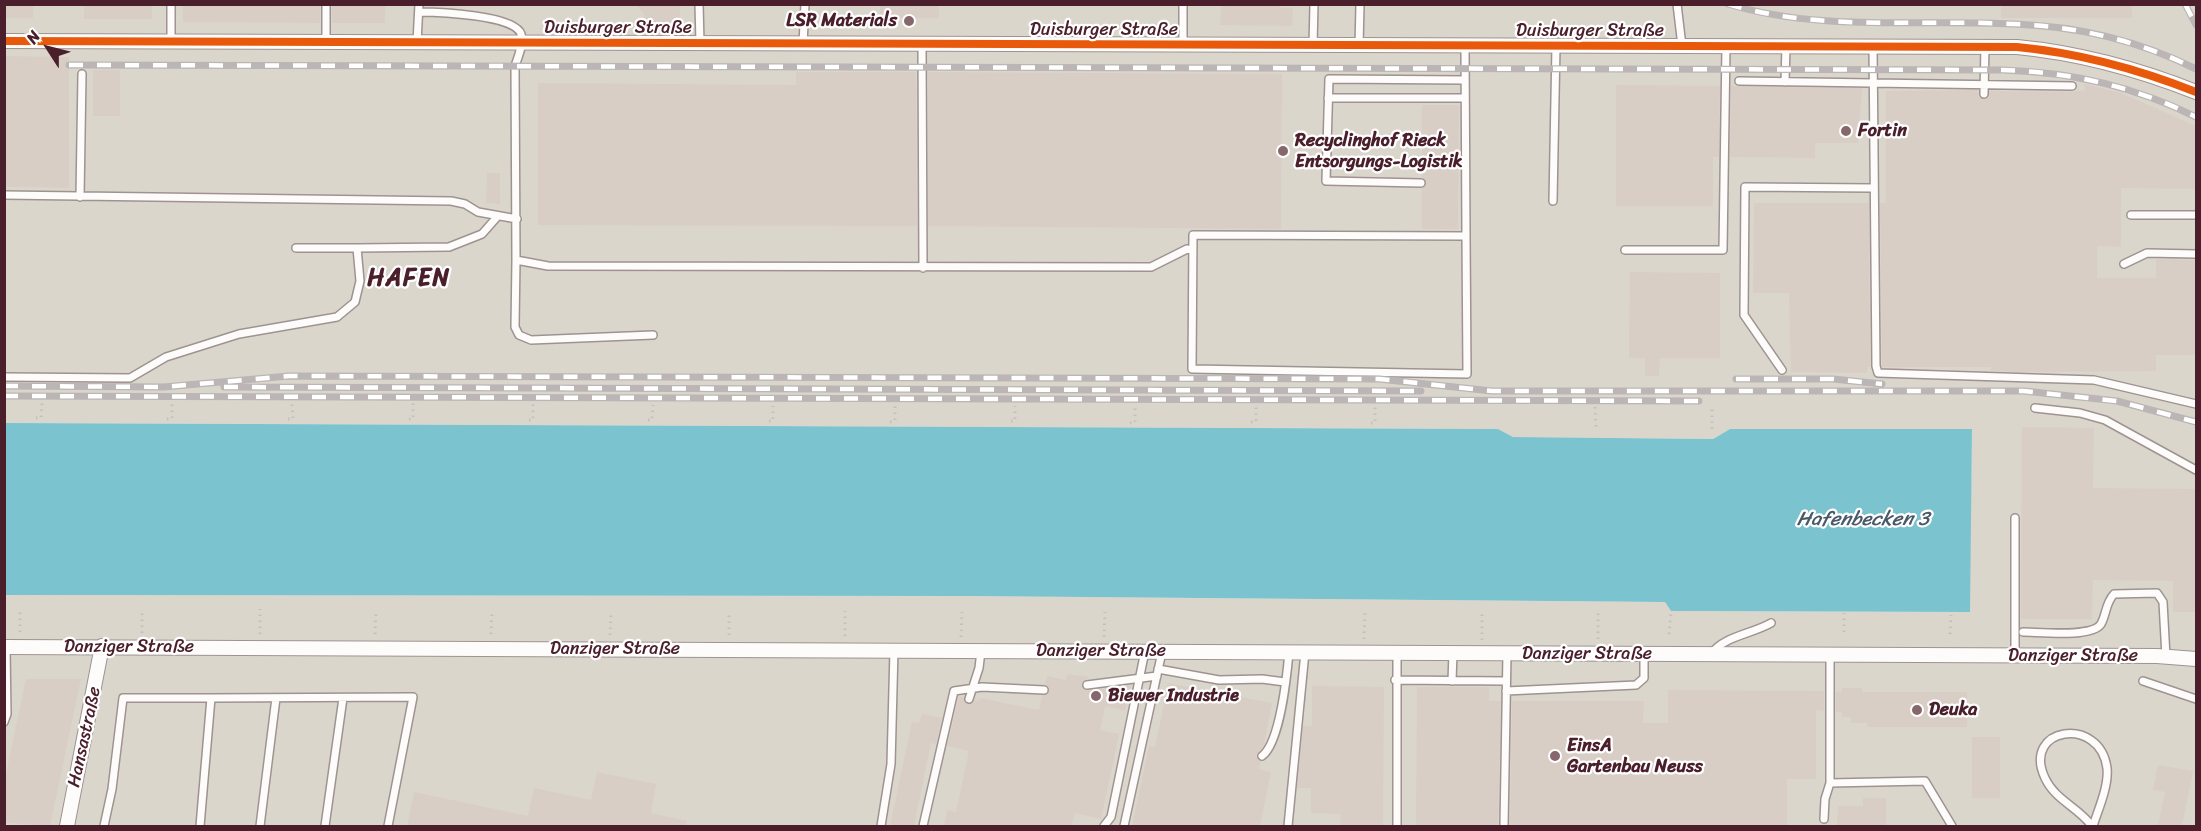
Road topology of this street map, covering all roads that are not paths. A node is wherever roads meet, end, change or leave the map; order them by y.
1 (171, 4) edge
2 (326, 4) edge
3 (699, 4) edge
4 (805, 4) edge
5 (1183, 4) edge
6 (1314, 4) edge
7 (1360, 4) edge
8 (1667, 4) edge
9 (1677, 7) edge
10 (419, 8) edge
11 (4, 41) edge
12 (171, 42) junction
13 (326, 42) junction
14 (417, 42) junction
15 (522, 42) junction
16 (700, 43) junction
17 (803, 44) junction
18 (922, 44) junction
19 (1183, 45) junction
20 (1313, 46) junction
21 (1359, 46) junction
22 (1465, 46) junction
23 (1556, 46) junction
24 (1682, 46) junction
25 (1726, 46) junction
26 (1786, 46) junction
27 (1873, 46) junction
28 (1985, 46) junction
29 (81, 74) dead end
30 (1465, 80) junction
31 (1739, 81) dead end
32 (1785, 82) junction
33 (1872, 83) junction
34 (1984, 85) junction
35 (2072, 86) dead end
36 (2196, 92) edge
37 (1984, 94) dead end
38 (1328, 98) junction
39 (1465, 98) junction
40 (1421, 183) dead end
41 (1873, 188) junction
42 (4, 195) edge
43 (80, 197) junction
44 (1553, 201) dead end
45 (2131, 215) dead end
46 (2196, 215) edge
47 (497, 217) junction
48 (517, 219) junction
49 (1466, 236) junction
50 (296, 248) dead end
51 (357, 248) junction
52 (1192, 250) junction
53 (1625, 250) dead end
54 (2196, 254) edge
55 (516, 260) junction
56 (2124, 264) dead end
57 (923, 268) junction
58 (653, 336) dead end
59 (1782, 370) dead end
60 (4, 377) edge
61 (2196, 404) edge
62 (2035, 408) dead end
63 (2196, 470) edge
64 (2015, 518) dead end
65 (1771, 623) dead end
66 (2023, 632) dead end
67 (102, 646) junction
68 (5, 647) edge
69 (894, 650) junction
70 (981, 651) junction
71 (1145, 651) junction
72 (1162, 652) junction
73 (1288, 652) junction
74 (1305, 652) junction
75 (1397, 653) junction
76 (1453, 653) junction
77 (1507, 653) junction
78 (1644, 654) junction
79 (1711, 654) junction
80 (1830, 655) junction
81 (2015, 656) junction
82 (2166, 657) junction
83 (2196, 659) edge
84 (1158, 672) junction
85 (1140, 678) junction
86 (1395, 680) junction
87 (1452, 681) junction
88 (1506, 681) junction
89 (2143, 681) dead end
90 (1285, 682) junction
91 (1088, 684) dead end
92 (971, 688) junction
93 (1044, 690) dead end
94 (1506, 691) junction
95 (211, 698) junction
96 (276, 698) junction
97 (343, 698) junction
98 (969, 699) dead end
99 (2196, 699) edge
100 (4, 722) edge
101 (1262, 756) dead end
102 (1830, 783) junction
103 (1824, 824) edge
104 (67, 826) edge
105 (104, 826) edge
106 (200, 826) edge
107 (260, 826) edge
108 (326, 826) edge
109 (388, 826) edge
110 (881, 826) edge
111 (923, 826) edge
112 (1104, 826) edge
113 (1124, 826) edge
114 (1288, 826) edge
115 (1397, 826) edge
116 (1503, 826) edge
117 (1952, 826) edge
118 (2093, 826) edge

1 - 12 lane
2 - 13 lane
3 - 16 lane
4 - 17 lane
5 - 19 lane
6 - 20 lane
7 - 21 lane
8 - 9 lane
9 - 24 lane
10 - 14 lane
10 - 15 lane
11 - 12 street, Duisburger Straße
12 - 13 street, Duisburger Straße
13 - 14 street, Duisburger Straße
14 - 15 street, Duisburger Straße
15 - 16 street, Duisburger Straße
15 - 48 lane
16 - 17 street, Duisburger Straße
17 - 18 street, Duisburger Straße
18 - 19 street, Duisburger Straße
18 - 57 lane
19 - 20 street, Duisburger Straße
20 - 21 street, Duisburger Straße
21 - 22 street, Duisburger Straße
22 - 23 street, Duisburger Straße
22 - 30 lane
23 - 24 street, Duisburger Straße
23 - 44 lane
24 - 25 street, Duisburger Straße
25 - 26 street, Duisburger Straße
25 - 53 lane
26 - 27 street, Duisburger Straße
26 - 32 lane
27 - 28 street, Duisburger Straße
27 - 33 lane
28 - 34 lane
28 - 36 street, Duisburger Straße
29 - 43 lane
30 - 38 lane
30 - 39 lane
31 - 32 lane
32 - 33 lane
33 - 34 lane
33 - 41 lane
34 - 35 lane
34 - 37 lane
38 - 39 lane
38 - 40 lane
39 - 49 lane
41 - 59 lane
41 - 61 lane
42 - 43 lane
43 - 47 lane
45 - 46 lane
47 - 48 lane
47 - 51 lane
48 - 55 lane
49 - 52 lane
49 - 52 lane
50 - 51 lane
51 - 60 lane
52 - 57 lane
54 - 56 lane
55 - 57 lane
55 - 58 lane
62 - 63 lane
64 - 81 lane
65 - 79 lane
66 - 82 lane
67 - 68 street, Danziger Straße
67 - 69 street, Danziger Straße
67 - 104 street, Hansastraße
68 - 100 lane
69 - 70 street, Danziger Straße
69 - 110 lane
70 - 71 street, Danziger Straße
70 - 92 lane
71 - 72 street, Danziger Straße
71 - 85 lane
72 - 73 street, Danziger Straße
72 - 84 lane
73 - 74 street, Danziger Straße
73 - 90 lane
74 - 75 street, Danziger Straße
74 - 114 lane
75 - 76 street, Danziger Straße
75 - 86 lane
76 - 77 street, Danziger Straße
76 - 87 lane
77 - 78 street, Danziger Straße
77 - 88 lane
78 - 79 street, Danziger Straße
78 - 94 lane
79 - 80 street, Danziger Straße
80 - 81 street, Danziger Straße
80 - 102 lane
81 - 82 street, Danziger Straße
82 - 83 street, Danziger Straße
84 - 85 lane
84 - 90 lane
84 - 113 lane
85 - 91 lane
85 - 112 lane
86 - 87 lane
86 - 115 lane
87 - 88 lane
88 - 94 lane
89 - 99 lane
90 - 101 lane
92 - 93 lane
92 - 98 lane
92 - 111 lane
94 - 116 lane
95 - 96 lane
95 - 105 lane
95 - 106 lane
96 - 97 lane
96 - 107 lane
97 - 108 lane
97 - 109 lane
102 - 103 lane
102 - 117 lane
118 - 118 lane

